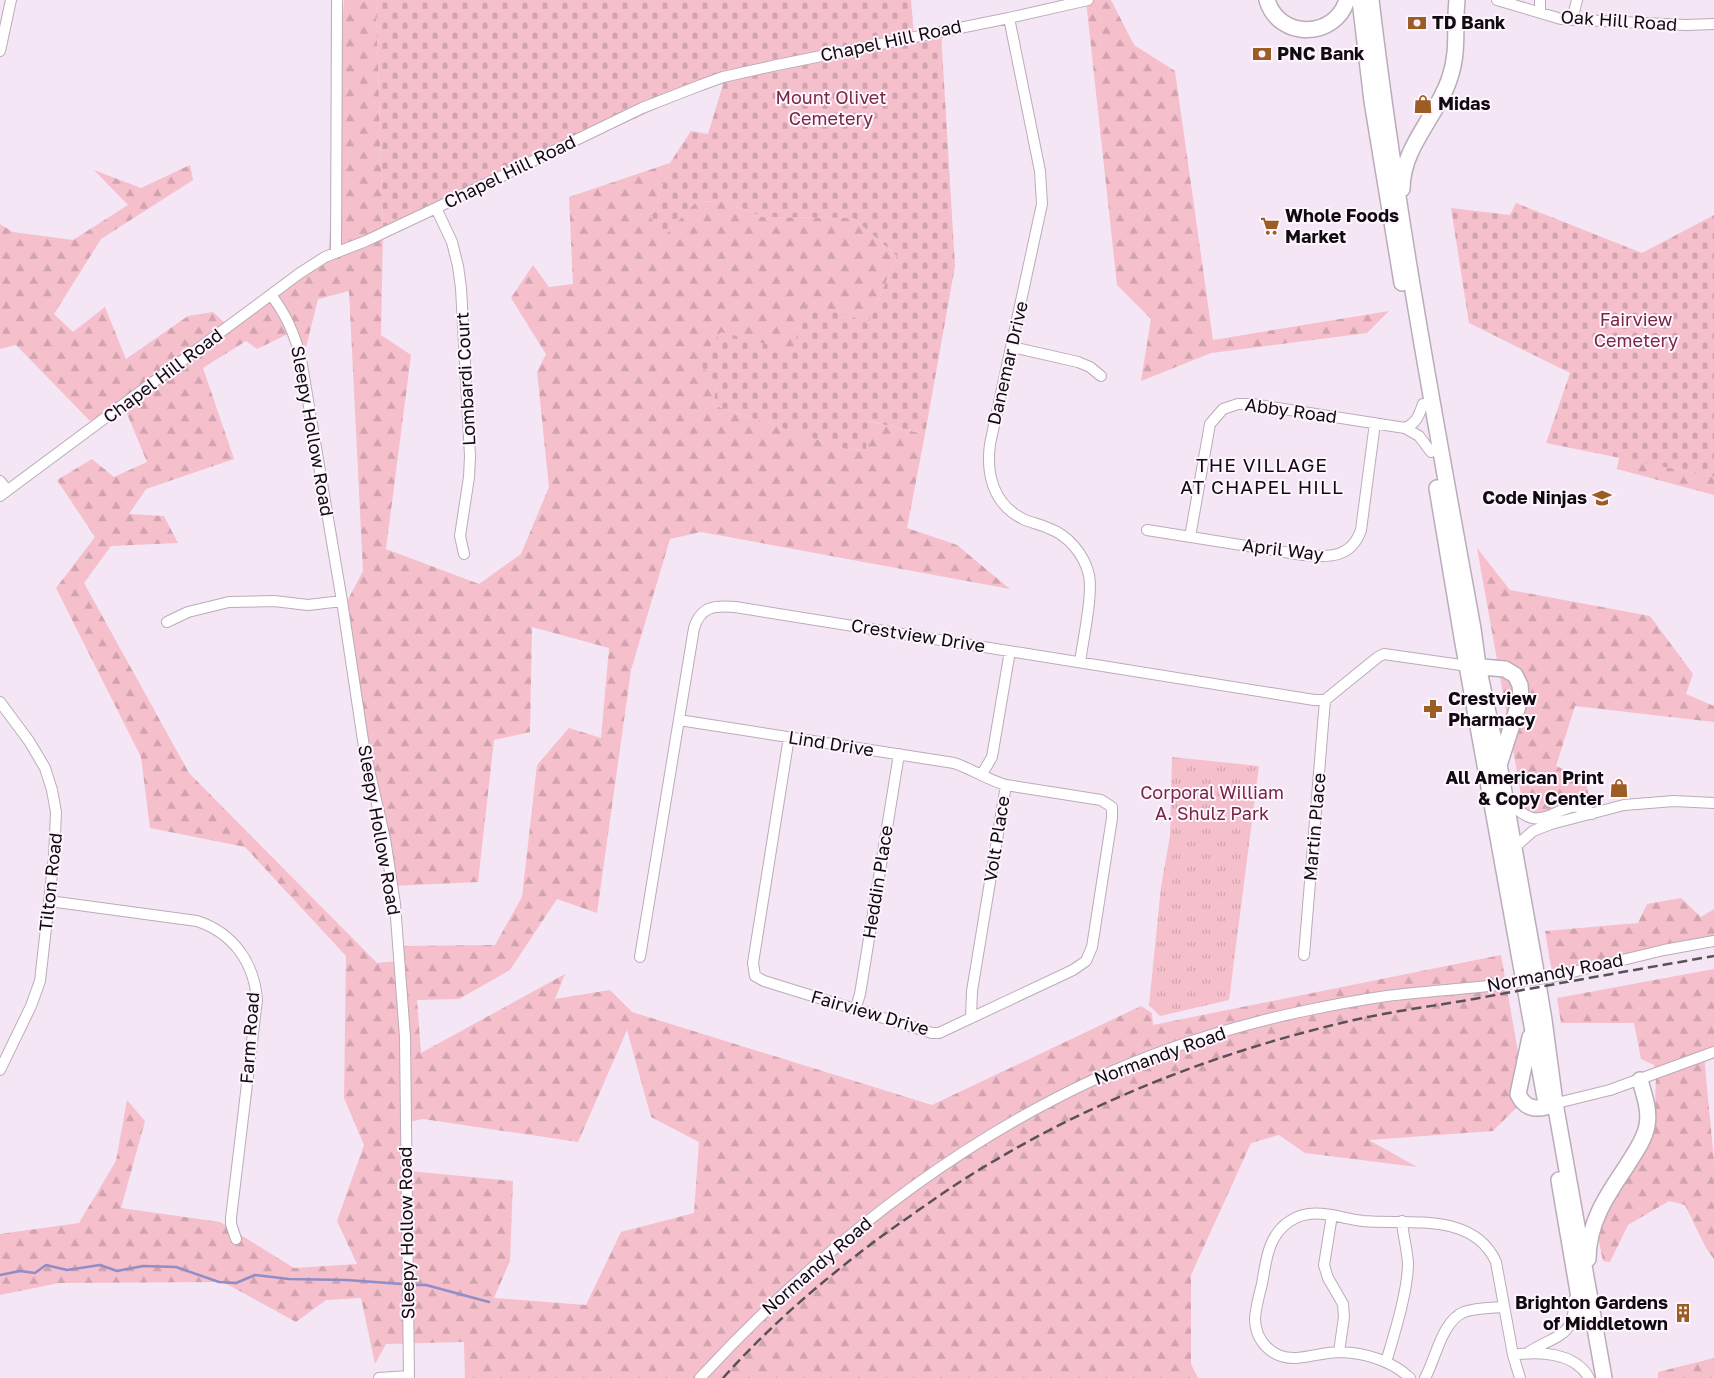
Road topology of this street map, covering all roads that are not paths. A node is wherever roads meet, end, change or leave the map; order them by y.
1 (11, 0) edge
2 (337, 0) edge
3 (1088, 0) edge
4 (1267, 0) edge
5 (1347, 0) edge
6 (1360, 0) edge
7 (1371, 0) edge
8 (1457, 0) edge
9 (1497, 0) edge
10 (1540, 0) edge
11 (1577, 0) edge
12 (1540, 13) junction
13 (1009, 18) junction
14 (1572, 20) junction
15 (1714, 24) edge
16 (0, 50) edge
17 (436, 208) junction
18 (1402, 218) junction
19 (336, 253) junction
20 (272, 294) junction
21 (1012, 347) junction
22 (1101, 376) dead end
23 (1423, 404) junction
24 (1375, 423) junction
25 (1405, 428) junction
26 (1431, 452) junction
27 (0, 481) edge
28 (4, 493) edge
29 (1147, 530) dead end
30 (1190, 538) junction
31 (464, 554) dead end
32 (342, 601) junction
33 (167, 622) dead end
34 (1010, 651) junction
35 (1080, 662) junction
36 (1473, 666) junction
37 (1325, 700) junction
38 (0, 702) edge
39 (679, 720) junction
40 (789, 737) junction
41 (899, 754) junction
42 (1500, 764) junction
43 (982, 774) junction
44 (1006, 785) junction
45 (1506, 800) junction
46 (1714, 803) edge
47 (1592, 814) junction
48 (1514, 848) junction
49 (49, 901) junction
50 (1714, 941) edge
51 (1304, 955) dead end
52 (640, 957) dead end
53 (855, 1010) junction
54 (971, 1017) junction
55 (1531, 1018) junction
56 (1714, 1052) edge
57 (0, 1070) edge
58 (1640, 1080) junction
59 (1551, 1105) junction
60 (1332, 1215) junction
61 (1402, 1221) junction
62 (236, 1239) dead end
63 (1574, 1268) junction
64 (1588, 1285) junction
65 (1503, 1307) junction
66 (1339, 1352) junction
67 (1528, 1352) junction
68 (1513, 1355) junction
69 (1386, 1362) junction
70 (409, 1377) edge
71 (379, 1378) edge
72 (700, 1378) edge
73 (1410, 1378) edge
74 (1425, 1378) edge
75 (1520, 1378) edge
76 (1589, 1378) edge
77 (1593, 1378) edge
78 (1604, 1378) edge

1 - 16 street
2 - 19 street
3 - 13 street, Chapel Hill Road
4 - 5 highway
6 - 23 highway
7 - 18 highway
8 - 18 highway
9 - 12 street, Oak Hill Road
10 - 12 street
11 - 14 street
12 - 14 street, Oak Hill Road
13 - 17 street, Chapel Hill Road
13 - 21 street, Danemar Drive
14 - 15 street, Oak Hill Road
17 - 19 street, Chapel Hill Road
17 - 31 street, Lombardi Court
18 - 36 highway
19 - 20 street, Chapel Hill Road
20 - 28 street, Chapel Hill Road
20 - 32 street, Sleepy Hollow Road
21 - 22 street
21 - 35 street, Danemar Drive
23 - 25 street
23 - 26 highway
24 - 25 street, Abby Road
24 - 30 street, Abby Road
24 - 30 street, April Way
25 - 26 street, Abby Road
26 - 36 highway
27 - 28 street
29 - 30 street, April Way
32 - 33 street
32 - 70 street, Sleepy Hollow Road
34 - 35 street, Crestview Drive
34 - 39 street, Crestview Drive
34 - 43 street, Volt Place
35 - 37 street, Crestview Drive
36 - 37 street
36 - 42 highway
36 - 42 highway
36 - 55 highway
37 - 51 street, Martin Place
38 - 49 street, Tilton Road
39 - 40 street, Lind Drive
39 - 52 street, Crestview Drive
40 - 41 street, Lind Drive
40 - 53 street, Fairview Drive
41 - 43 street, Lind Drive
41 - 53 street, Heddin Place
42 - 45 highway
43 - 44 street, Volt Place
44 - 54 street, Volt Place
44 - 54 street, Fairview Drive
45 - 47 street
45 - 48 highway
46 - 47 street
47 - 48 street
48 - 59 highway
49 - 57 street, Tilton Road
49 - 62 street, Farm Road
50 - 72 street, Normandy Road, bridge
53 - 54 street, Fairview Drive
55 - 59 highway
55 - 59 highway
56 - 58 street
58 - 59 street
58 - 64 highway
59 - 63 highway
59 - 64 highway
60 - 61 street
60 - 66 street
60 - 66 street
61 - 65 street
61 - 69 street
63 - 67 street
63 - 77 highway
64 - 78 highway
65 - 68 street
65 - 74 street
66 - 69 street
67 - 68 street
67 - 76 street
68 - 75 street
69 - 73 street
70 - 71 street

